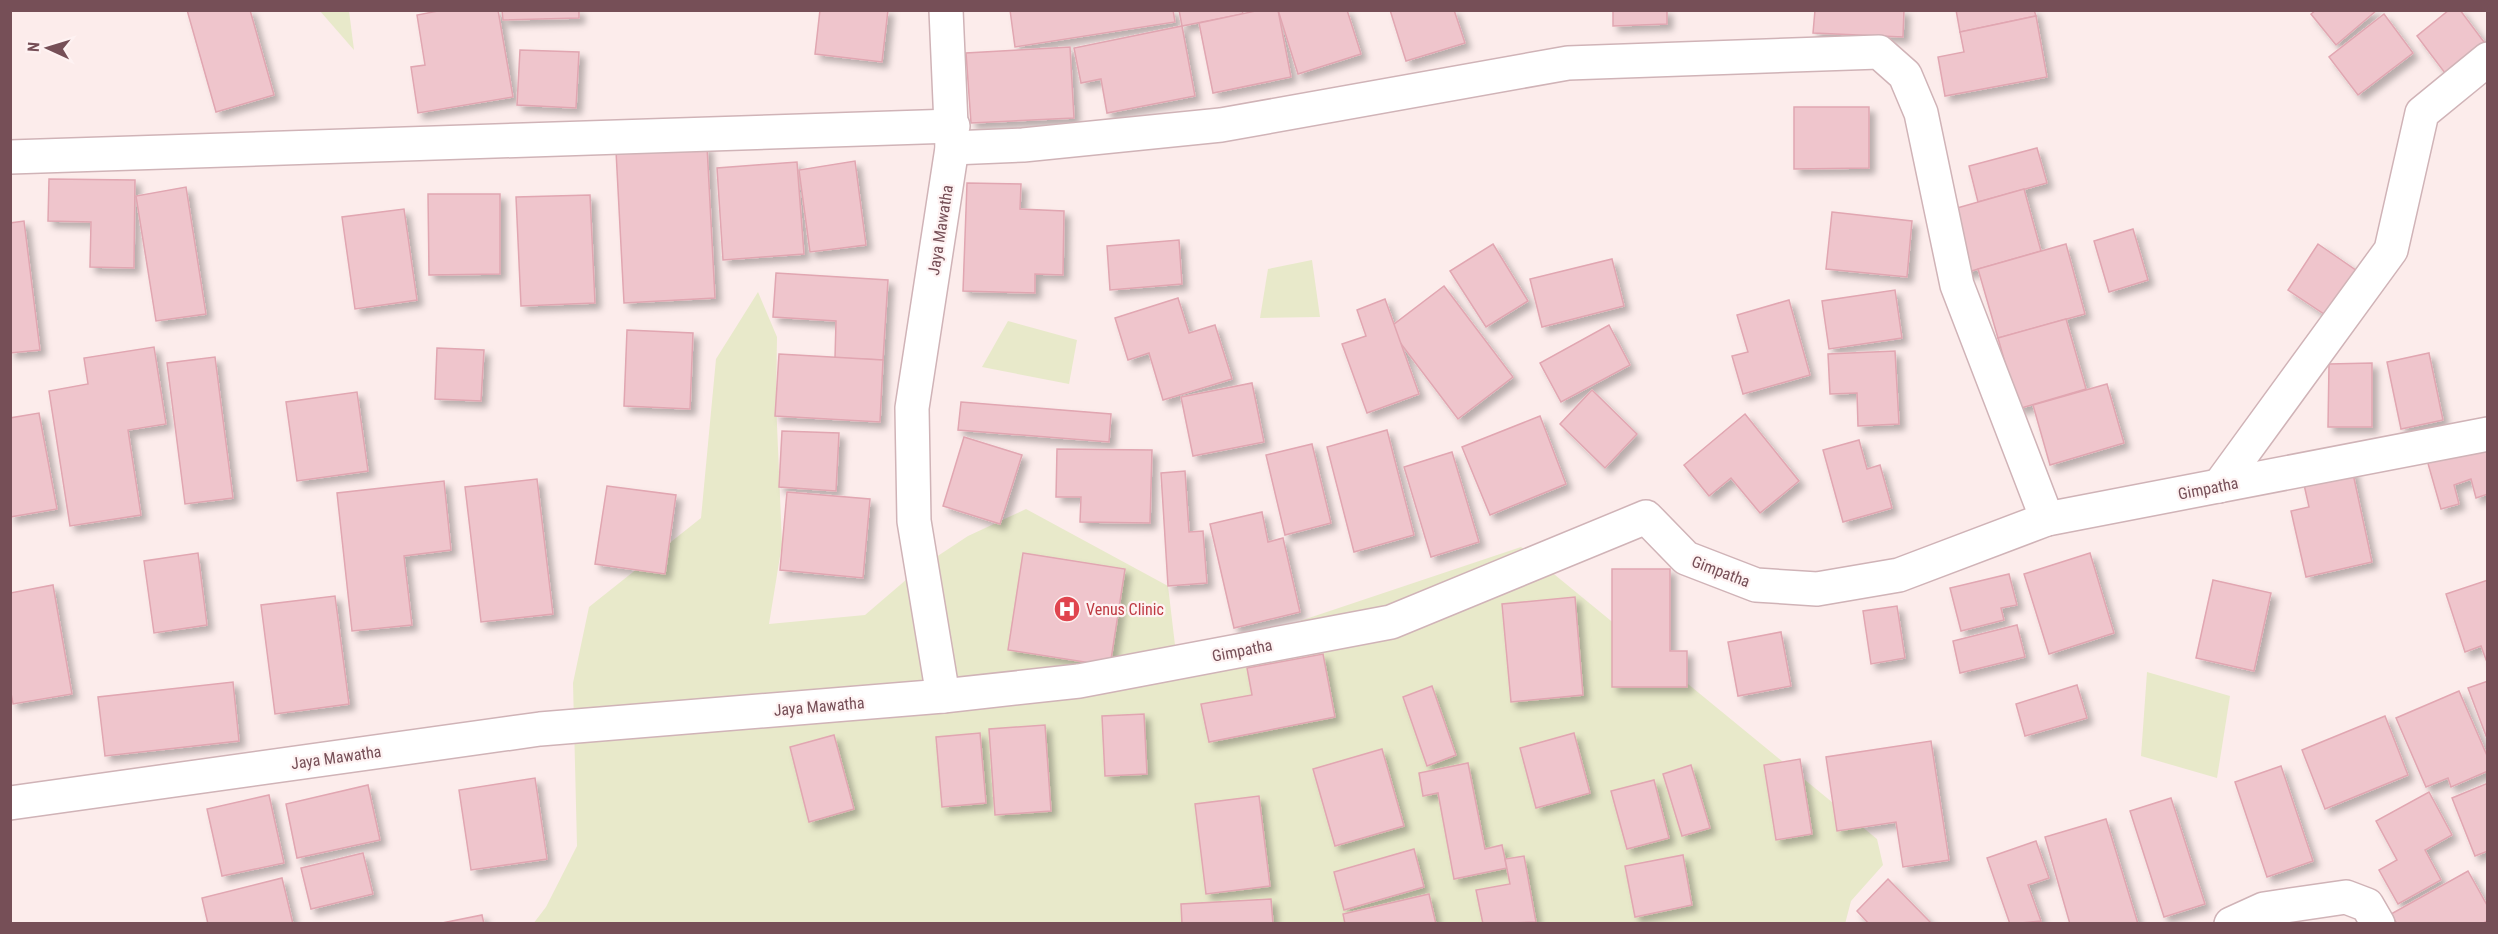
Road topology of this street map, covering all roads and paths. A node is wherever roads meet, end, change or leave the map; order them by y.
1 (945, 10) edge
2 (2487, 59) edge
3 (952, 137) junction
4 (10, 157) edge
5 (2487, 434) edge
6 (2219, 486) junction
7 (2047, 519) junction
8 (943, 696) junction
9 (10, 802) edge
10 (2231, 924) edge
11 (2378, 924) edge

1 - 3 street, Jaya Mawatha
2 - 6 street
3 - 4 street
3 - 7 street
3 - 8 street, Jaya Mawatha
5 - 6 street, Gimpatha
6 - 7 street, Gimpatha
7 - 8 street, Gimpatha
8 - 9 street, Jaya Mawatha
10 - 11 street

